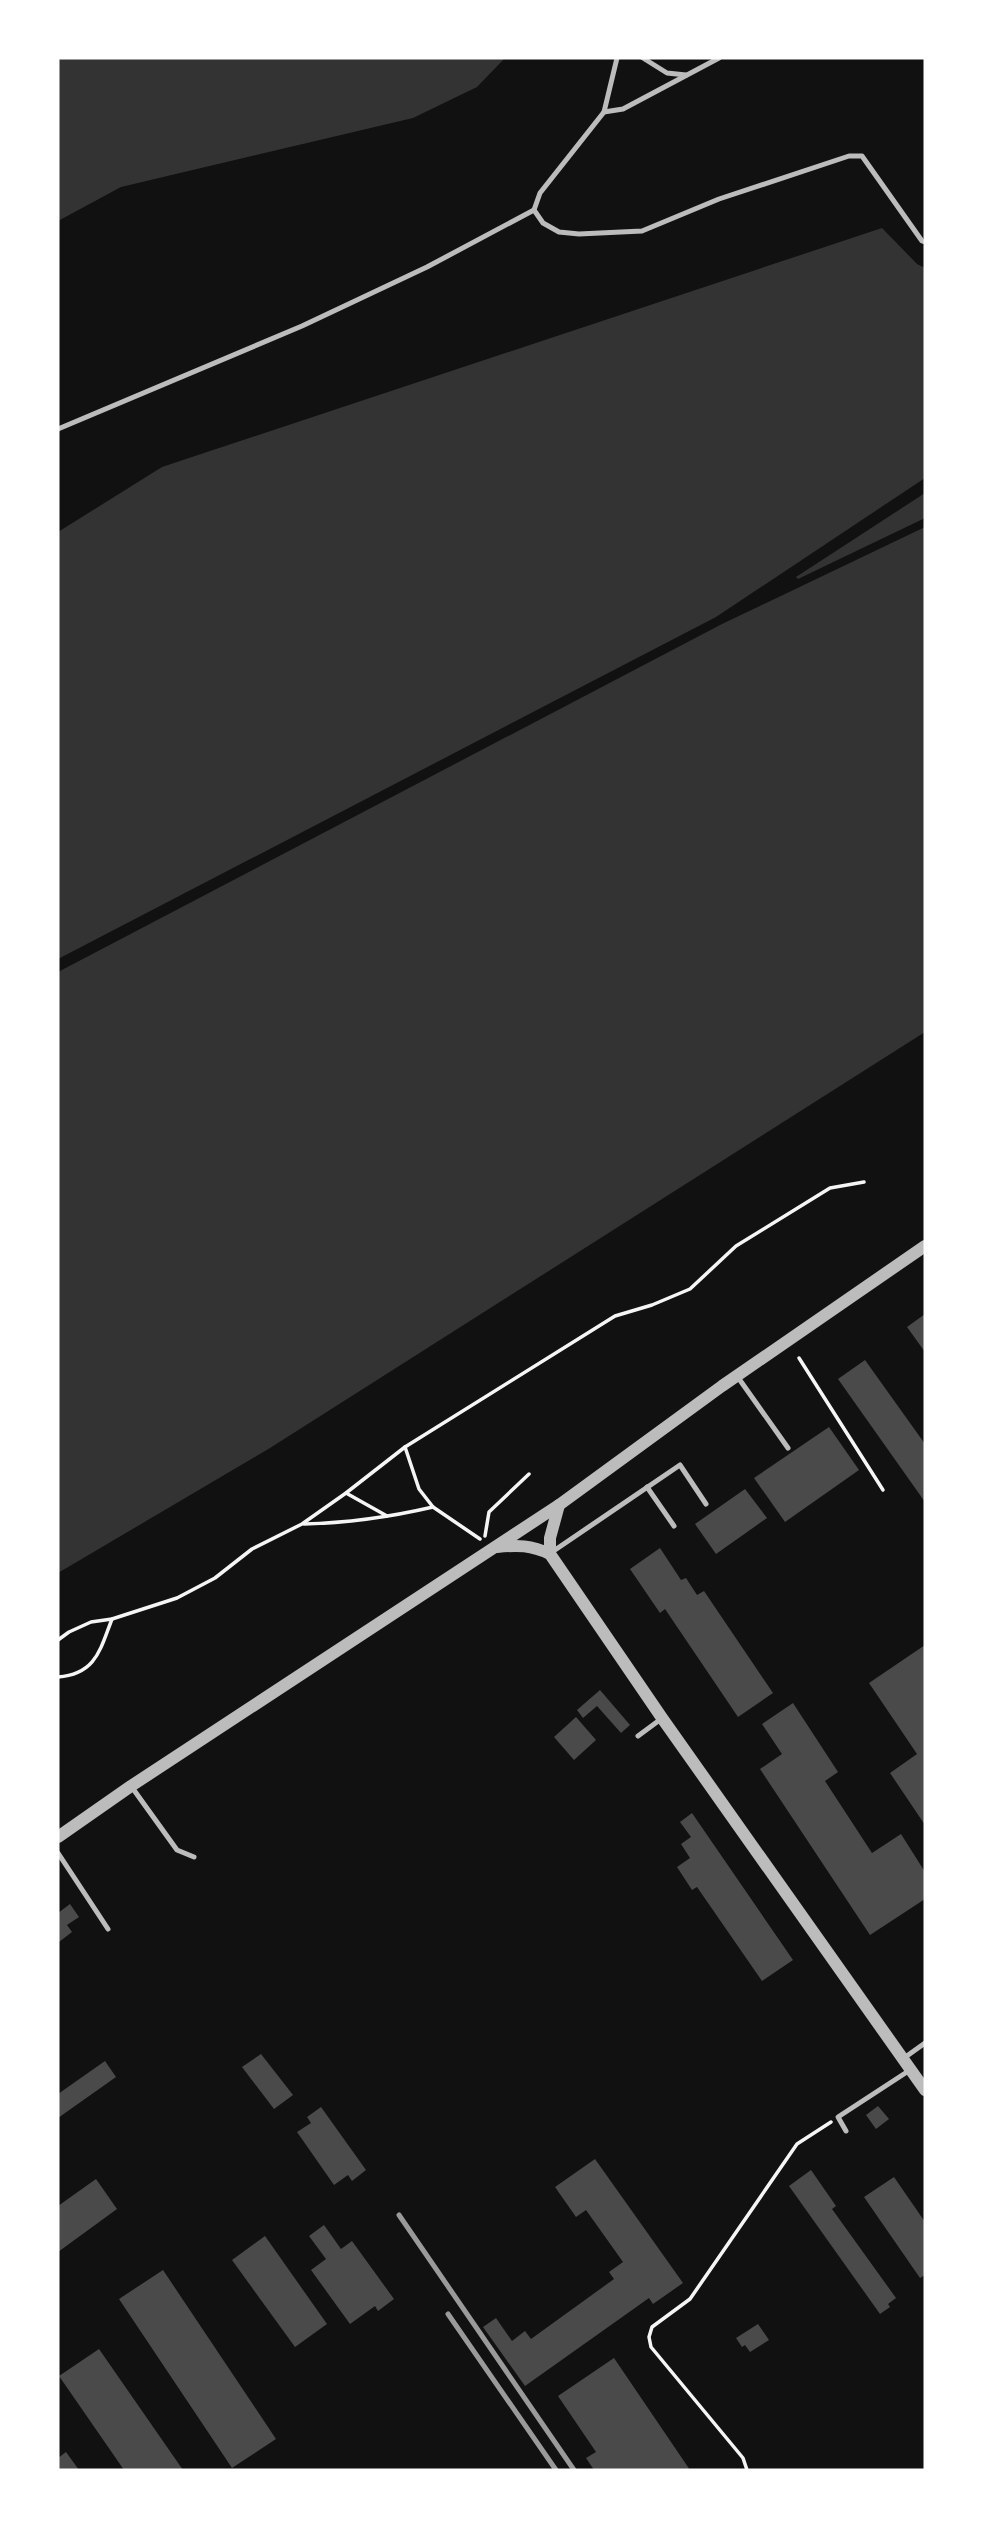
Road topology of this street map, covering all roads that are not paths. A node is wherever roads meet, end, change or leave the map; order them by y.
1 (617, 58) edge
2 (643, 58) edge
3 (719, 58) edge
4 (686, 75) junction
5 (604, 113) junction
6 (534, 210) junction
7 (925, 243) edge
8 (58, 429) edge
9 (925, 1247) edge
10 (737, 1376) junction
11 (788, 1448) dead end
12 (648, 1487) junction
13 (706, 1504) dead end
14 (559, 1505) junction
15 (674, 1526) dead end
16 (494, 1547) junction
17 (550, 1554) junction
18 (662, 1718) junction
19 (638, 1736) dead end
20 (131, 1786) junction
21 (58, 1837) edge
22 (58, 1853) edge
23 (194, 1857) dead end
24 (108, 1929) dead end
25 (925, 2043) edge
26 (904, 2058) junction
27 (911, 2069) junction
28 (925, 2090) edge
29 (846, 2131) dead end

1 - 5 lane
2 - 4 lane
3 - 4 lane
4 - 5 lane
5 - 6 lane
6 - 7 lane
6 - 8 lane
9 - 10 street
10 - 11 lane
10 - 14 street
12 - 13 lane
12 - 15 lane
12 - 17 lane
14 - 16 street
14 - 17 street
16 - 17 street
16 - 20 street
17 - 18 street
18 - 19 lane
18 - 26 street
20 - 21 street
20 - 23 lane
22 - 24 lane
25 - 26 lane
26 - 27 street
27 - 28 street
27 - 29 lane

